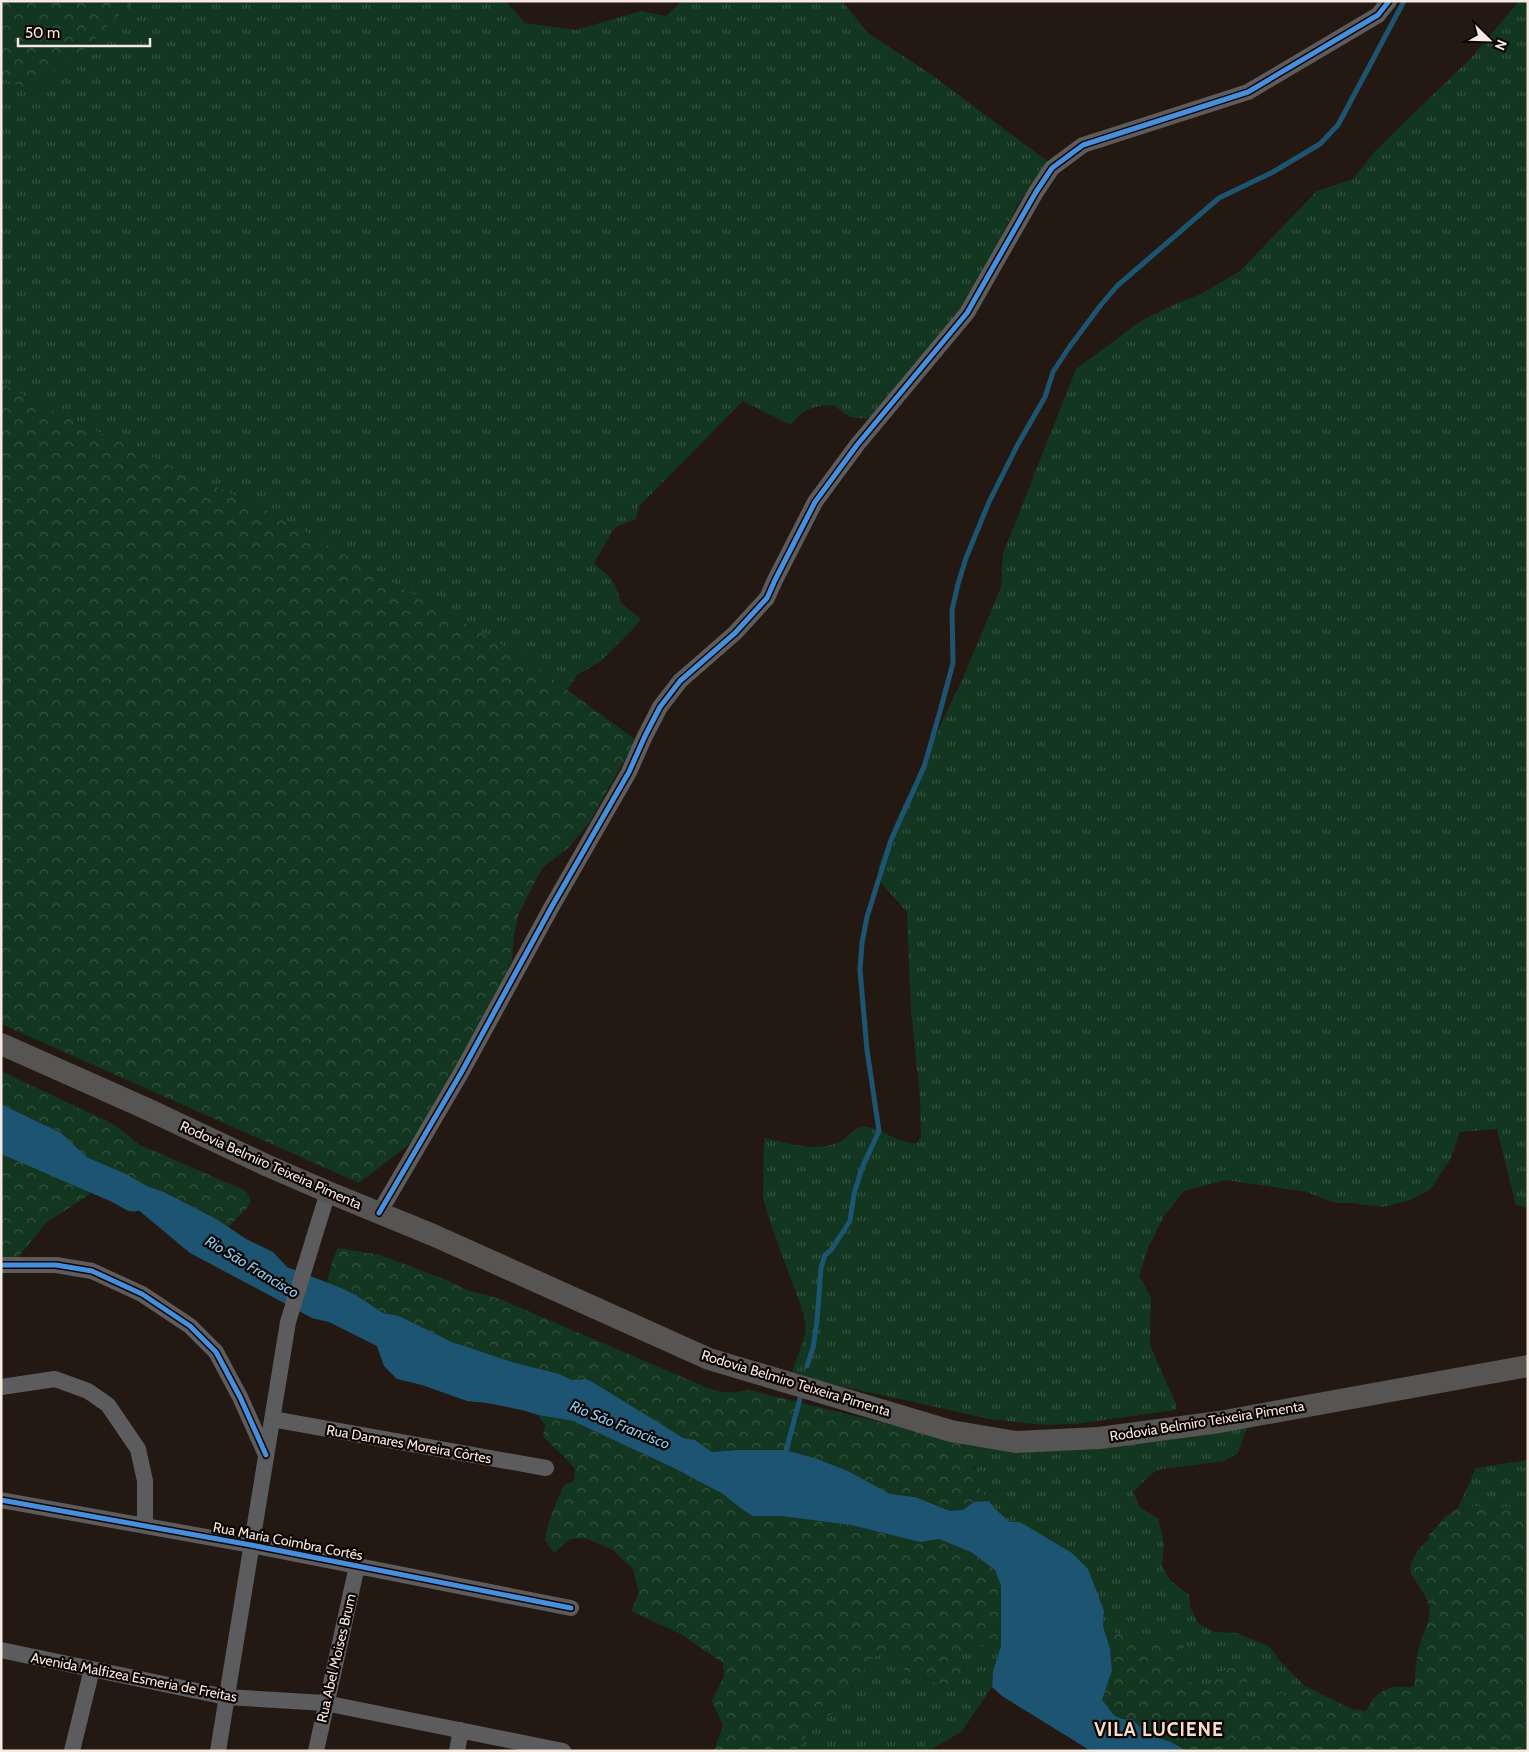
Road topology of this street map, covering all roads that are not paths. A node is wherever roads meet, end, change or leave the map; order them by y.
1 (1389, 1) edge
2 (1, 1044) edge
3 (328, 1192) junction
4 (379, 1213) junction
5 (1, 1265) edge
6 (1528, 1366) edge
7 (1, 1387) edge
8 (272, 1419) junction
9 (266, 1455) junction
10 (546, 1468) dead end
11 (1, 1500) edge
12 (145, 1526) junction
13 (251, 1545) junction
14 (357, 1566) junction
15 (571, 1608) dead end
16 (1, 1650) edge
17 (92, 1669) junction
18 (226, 1697) junction
19 (325, 1703) junction
20 (461, 1730) junction
21 (72, 1751) edge
22 (218, 1751) edge
23 (316, 1751) edge
24 (457, 1751) edge
25 (563, 1751) edge

1 - 4 street
2 - 3 main road, Rodovia Belmiro Teixeira Pimenta
3 - 4 main road, Rodovia Belmiro Teixeira Pimenta
3 - 8 street
4 - 6 main road, Rodovia Belmiro Teixeira Pimenta
5 - 9 street
7 - 12 street
8 - 9 street
8 - 10 street, Rua Damares Moreira Côrtes
9 - 13 street
11 - 12 street, Rua Maria Coimbra Cortês
12 - 13 street, Rua Maria Coimbra Cortês
13 - 14 street, Rua Maria Coimbra Cortês
13 - 18 street
14 - 15 street, Rua Maria Coimbra Cortês
14 - 19 street, Rua Abel Moises Brum
16 - 17 street, Avenida Malfizea Esmeria de Freitas
17 - 18 street, Avenida Malfizea Esmeria de Freitas
17 - 21 street
18 - 19 street, Avenida Malfizea Esmeria de Freitas
18 - 22 street
19 - 20 street, Avenida Malfizea Esmeria de Freitas
19 - 23 street, Rua Abel Moises Brum
20 - 24 street
20 - 25 street, Avenida Malfizea Esmeria de Freitas

